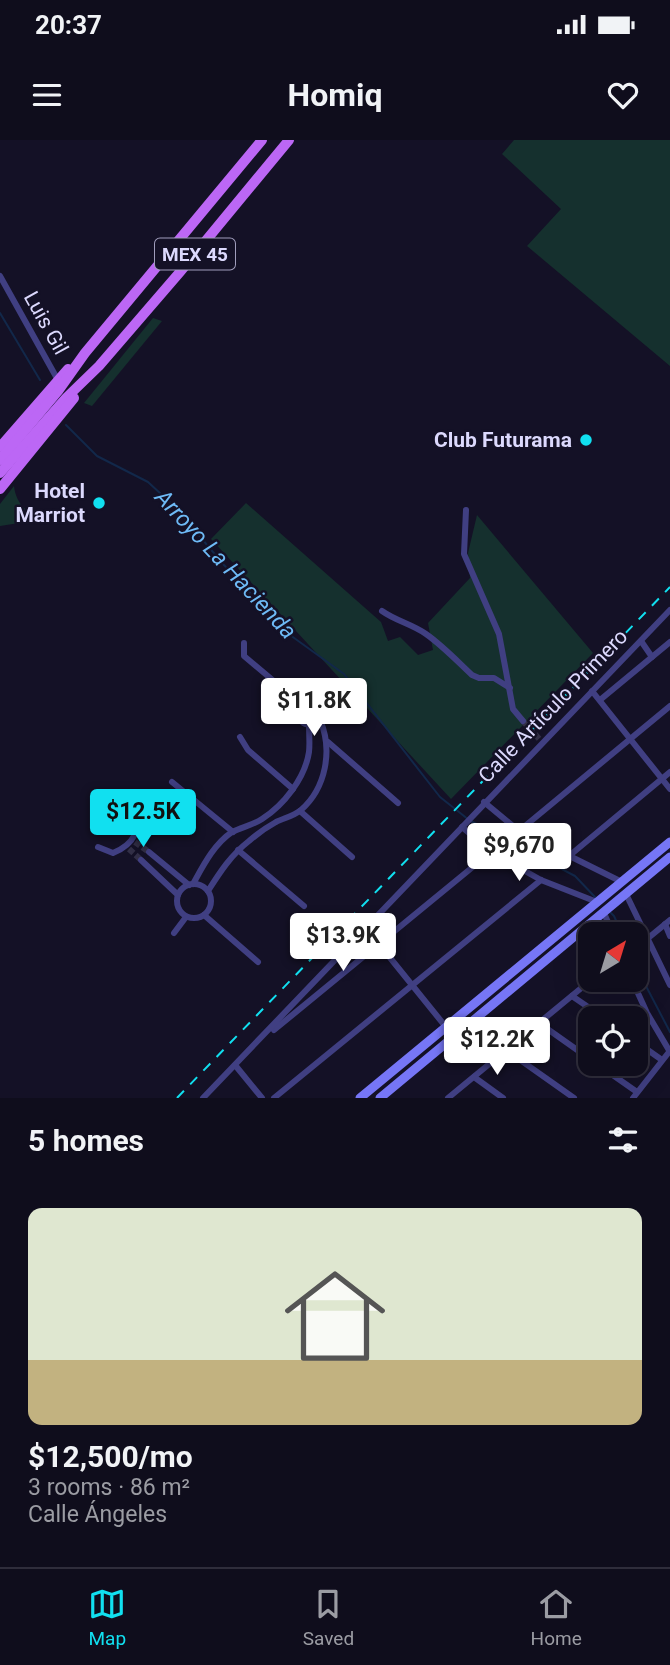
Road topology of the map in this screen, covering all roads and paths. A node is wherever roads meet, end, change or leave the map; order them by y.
1 (262, 140) edge
2 (289, 140) edge
3 (0, 276) edge
4 (99, 366) junction
5 (60, 383) junction
6 (0, 447) edge
7 (0, 460) edge
8 (0, 473) edge
9 (0, 489) edge
10 (466, 510) dead end
11 (670, 610) edge
12 (382, 611) dead end
13 (640, 641) junction
14 (244, 642) dead end
15 (670, 642) edge
16 (652, 657) junction
17 (510, 688) junction
18 (592, 691) junction
19 (600, 701) junction
20 (301, 704) junction
21 (670, 706) edge
22 (320, 720) junction
23 (523, 721) tunnel mouth
24 (309, 725) junction
25 (240, 737) dead end
26 (631, 739) junction
27 (327, 742) junction
28 (670, 772) edge
29 (662, 778) junction
30 (172, 782) dead end
31 (293, 789) junction
32 (670, 789) edge
33 (484, 802) junction
34 (398, 803) dead end
35 (138, 804) dead end
36 (300, 811) junction
37 (264, 818) junction
38 (464, 825) junction
39 (269, 827) junction
40 (519, 831) junction
41 (233, 832) junction
42 (670, 842) edge
43 (101, 849) dead end
44 (238, 850) junction
45 (149, 852) tunnel mouth
46 (491, 852) junction
47 (569, 856) junction
48 (352, 857) dead end
49 (670, 857) edge
50 (141, 860) tunnel mouth
51 (541, 880) junction
52 (622, 882) junction
53 (191, 885) junction
54 (208, 891) junction
55 (178, 895) junction
56 (624, 895) junction
57 (598, 902) junction
58 (304, 906) dead end
59 (605, 912) junction
60 (204, 915) junction
61 (186, 917) junction
62 (609, 922) edge
63 (638, 922) edge
64 (668, 922) edge
65 (366, 928) junction
66 (174, 933) dead end
67 (670, 936) edge
68 (648, 938) edge
69 (648, 941) edge
70 (381, 944) junction
71 (258, 961) dead end
72 (412, 985) junction
73 (670, 985) edge
74 (578, 991) edge
75 (637, 992) edge
76 (572, 996) junction
77 (587, 1006) edge
78 (480, 1016) junction
79 (539, 1023) junction
80 (446, 1026) junction
81 (454, 1037) junction
82 (253, 1047) junction
83 (506, 1050) junction
84 (648, 1050) edge
85 (578, 1051) edge
86 (670, 1052) edge
87 (662, 1060) junction
88 (235, 1065) junction
89 (612, 1076) edge
90 (474, 1077) junction
91 (635, 1095) edge
92 (203, 1098) edge
93 (262, 1098) edge
94 (274, 1098) edge
95 (360, 1098) edge
96 (381, 1098) edge
97 (448, 1098) edge
98 (503, 1098) edge
99 (574, 1098) edge

1 - 5 main road, MEX 45
2 - 4 main road, MEX 45
3 - 5 street, Luis Gil
4 - 8 main road, MEX 45
4 - 9 main road
5 - 6 main road
5 - 7 main road, MEX 45
10 - 17 street
11 - 13 street, Calle Artículo Primero
12 - 17 street
13 - 16 street
13 - 18 street, Calle Artículo Primero
14 - 20 street
15 - 16 street
16 - 19 street
17 - 23 street
18 - 19 street
18 - 33 street, Calle Artículo Primero
19 - 26 street
20 - 22 street
20 - 24 street
21 - 26 street
22 - 24 street
22 - 27 street
24 - 31 street
25 - 31 street
26 - 29 street
26 - 40 street
27 - 34 street
27 - 36 street
28 - 29 street
29 - 32 street
29 - 47 street
30 - 41 street
31 - 37 street
33 - 38 street, Calle Artículo Primero
33 - 40 street
35 - 43 street
36 - 39 street
36 - 48 street
37 - 39 street
37 - 41 street
38 - 46 street
38 - 65 street, Calle Artículo Primero
39 - 44 street
40 - 47 street
41 - 53 street
42 - 52 main road
44 - 54 street
44 - 58 street
45 - 53 street
46 - 51 street
46 - 70 street
47 - 52 street
49 - 56 main road
50 - 55 street
51 - 57 street
51 - 72 street
52 - 57 main road
53 - 54 street
53 - 55 street
54 - 60 street
55 - 61 street
56 - 59 main road
56 - 63 street
57 - 80 main road
59 - 62 street
59 - 78 main road
60 - 61 street
60 - 71 street
61 - 66 street
64 - 67 street
64 - 68 street
65 - 70 street
65 - 82 street, Calle Artículo Primero
69 - 73 street
70 - 72 street
70 - 82 street
72 - 80 street
72 - 94 street
74 - 76 street
75 - 86 street
76 - 77 street
76 - 79 street
78 - 81 main road
78 - 83 street
79 - 83 street
79 - 85 street
80 - 81 street
80 - 95 main road
81 - 96 main road
82 - 88 street
83 - 90 street
83 - 99 street
84 - 87 street
86 - 87 street
87 - 91 street
88 - 92 street
88 - 93 street
89 - 91 street
90 - 97 street
90 - 98 street

